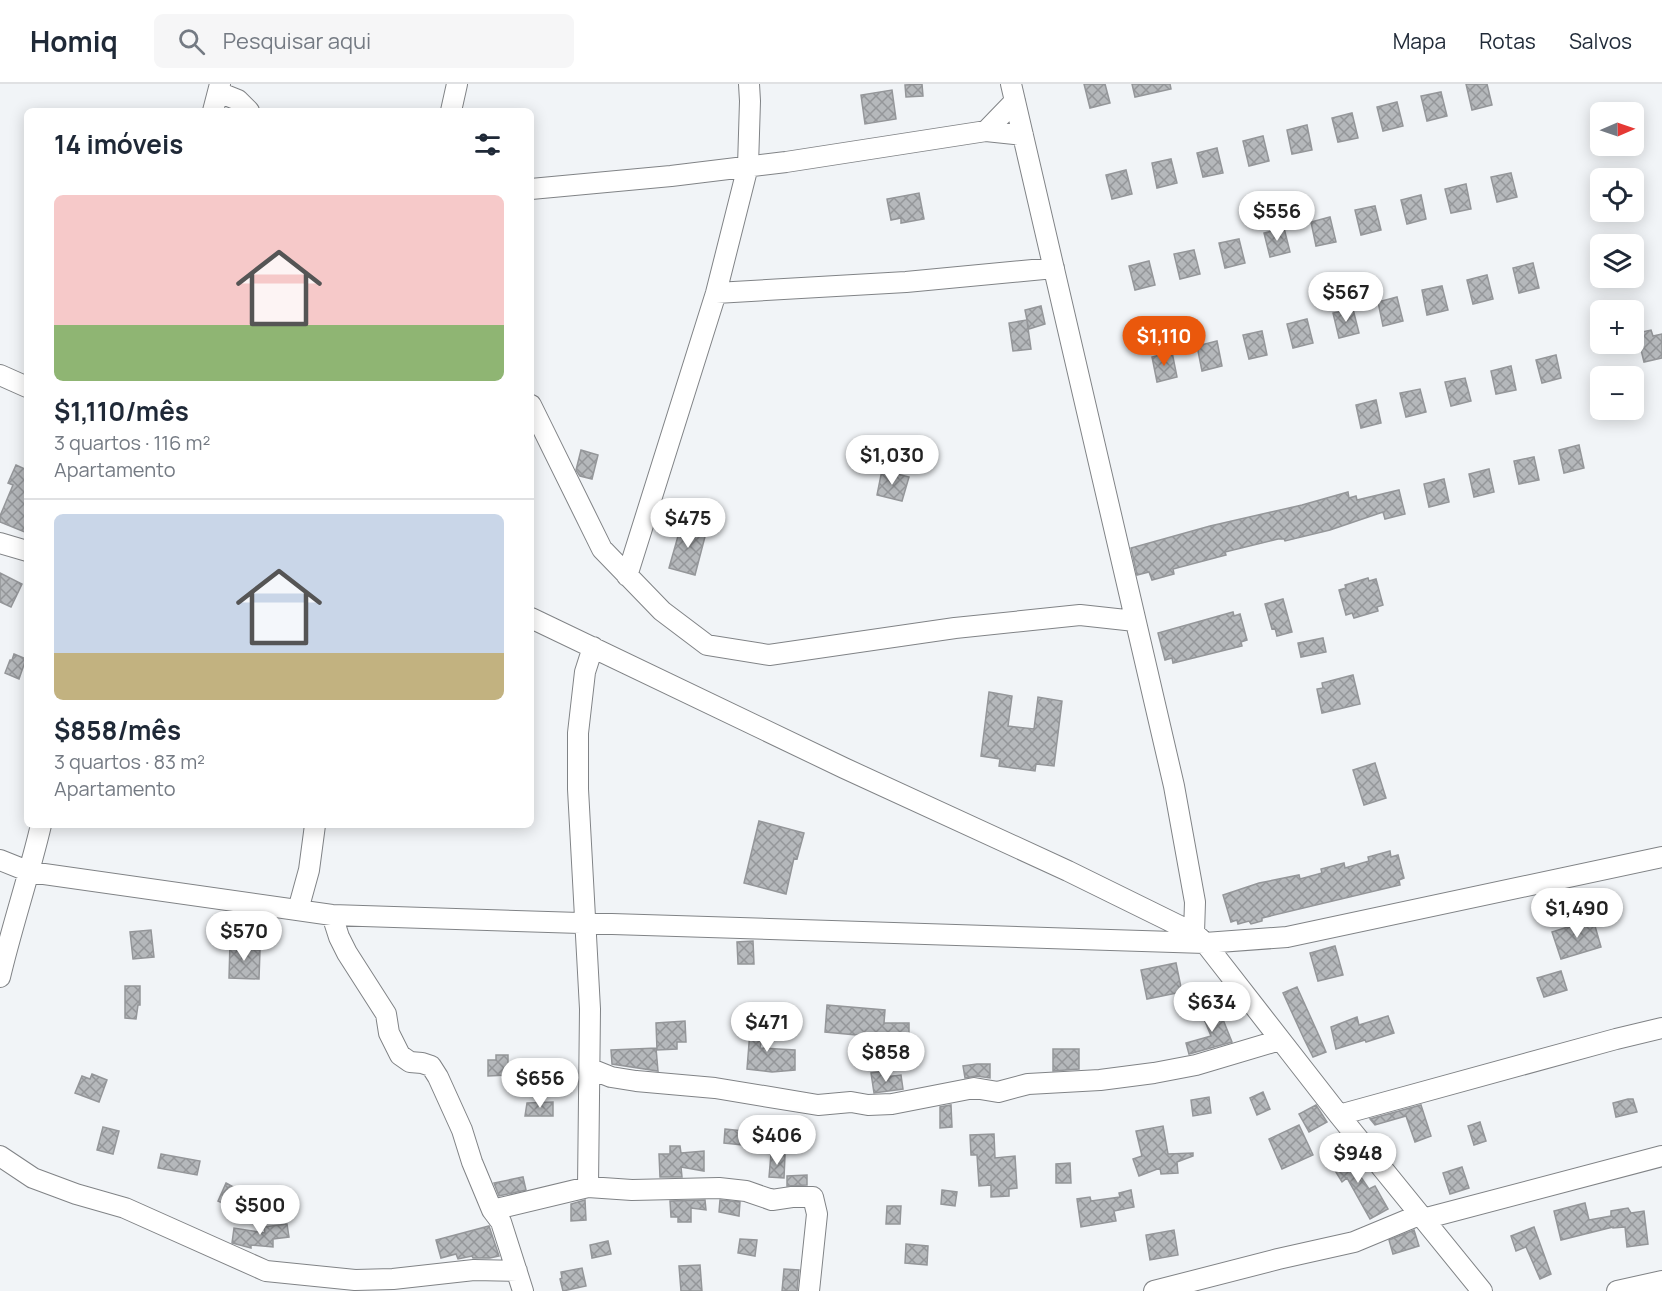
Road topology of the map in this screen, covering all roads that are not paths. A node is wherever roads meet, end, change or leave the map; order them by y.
1 (457, 84) edge
2 (749, 84) edge
3 (219, 88) edge
4 (1013, 92) edge
5 (214, 108) edge
6 (246, 108) edge
7 (452, 108) edge
8 (986, 131) junction
9 (1023, 135) junction
10 (748, 166) junction
11 (534, 189) edge
12 (1054, 268) junction
13 (716, 293) junction
14 (0, 375) edge
15 (24, 386) edge
16 (534, 411) edge
17 (0, 543) edge
18 (24, 550) edge
19 (627, 576) junction
20 (534, 619) edge
21 (1135, 621) junction
22 (593, 647) junction
23 (40, 828) edge
24 (315, 828) edge
25 (1662, 857) edge
26 (0, 860) edge
27 (30, 872) junction
28 (298, 910) junction
29 (332, 915) junction
30 (585, 924) junction
31 (1199, 938) junction
32 (0, 977) edge
33 (1662, 1028) edge
34 (1280, 1040) junction
35 (591, 1069) junction
36 (1339, 1115) junction
37 (0, 1156) edge
38 (1662, 1156) edge
39 (588, 1187) junction
40 (492, 1210) junction
41 (1421, 1217) junction
42 (517, 1271) junction
43 (1662, 1281) edge
44 (523, 1291) edge
45 (809, 1291) edge
46 (1154, 1291) edge
47 (1482, 1291) edge
48 (1617, 1291) edge

1 - 7 street
2 - 10 street
3 - 5 street
3 - 6 street
4 - 8 street
4 - 9 street
8 - 9 street
8 - 10 street
9 - 12 street
10 - 11 street
10 - 13 street
12 - 13 street
12 - 21 street
13 - 19 street
14 - 15 street
16 - 19 street
17 - 18 street
19 - 21 street
20 - 22 street
21 - 31 street
22 - 30 street
22 - 31 street
23 - 27 street
24 - 28 street
25 - 31 street
26 - 27 street
27 - 28 street
27 - 32 street
28 - 29 street
29 - 30 street
29 - 40 street
30 - 31 street
30 - 35 street
31 - 34 street
33 - 36 street
34 - 35 street
34 - 36 street
35 - 39 street
36 - 41 street
37 - 42 street
38 - 41 street
39 - 40 street
39 - 45 street
40 - 42 street
41 - 46 street
41 - 47 street
42 - 44 street
43 - 48 street

